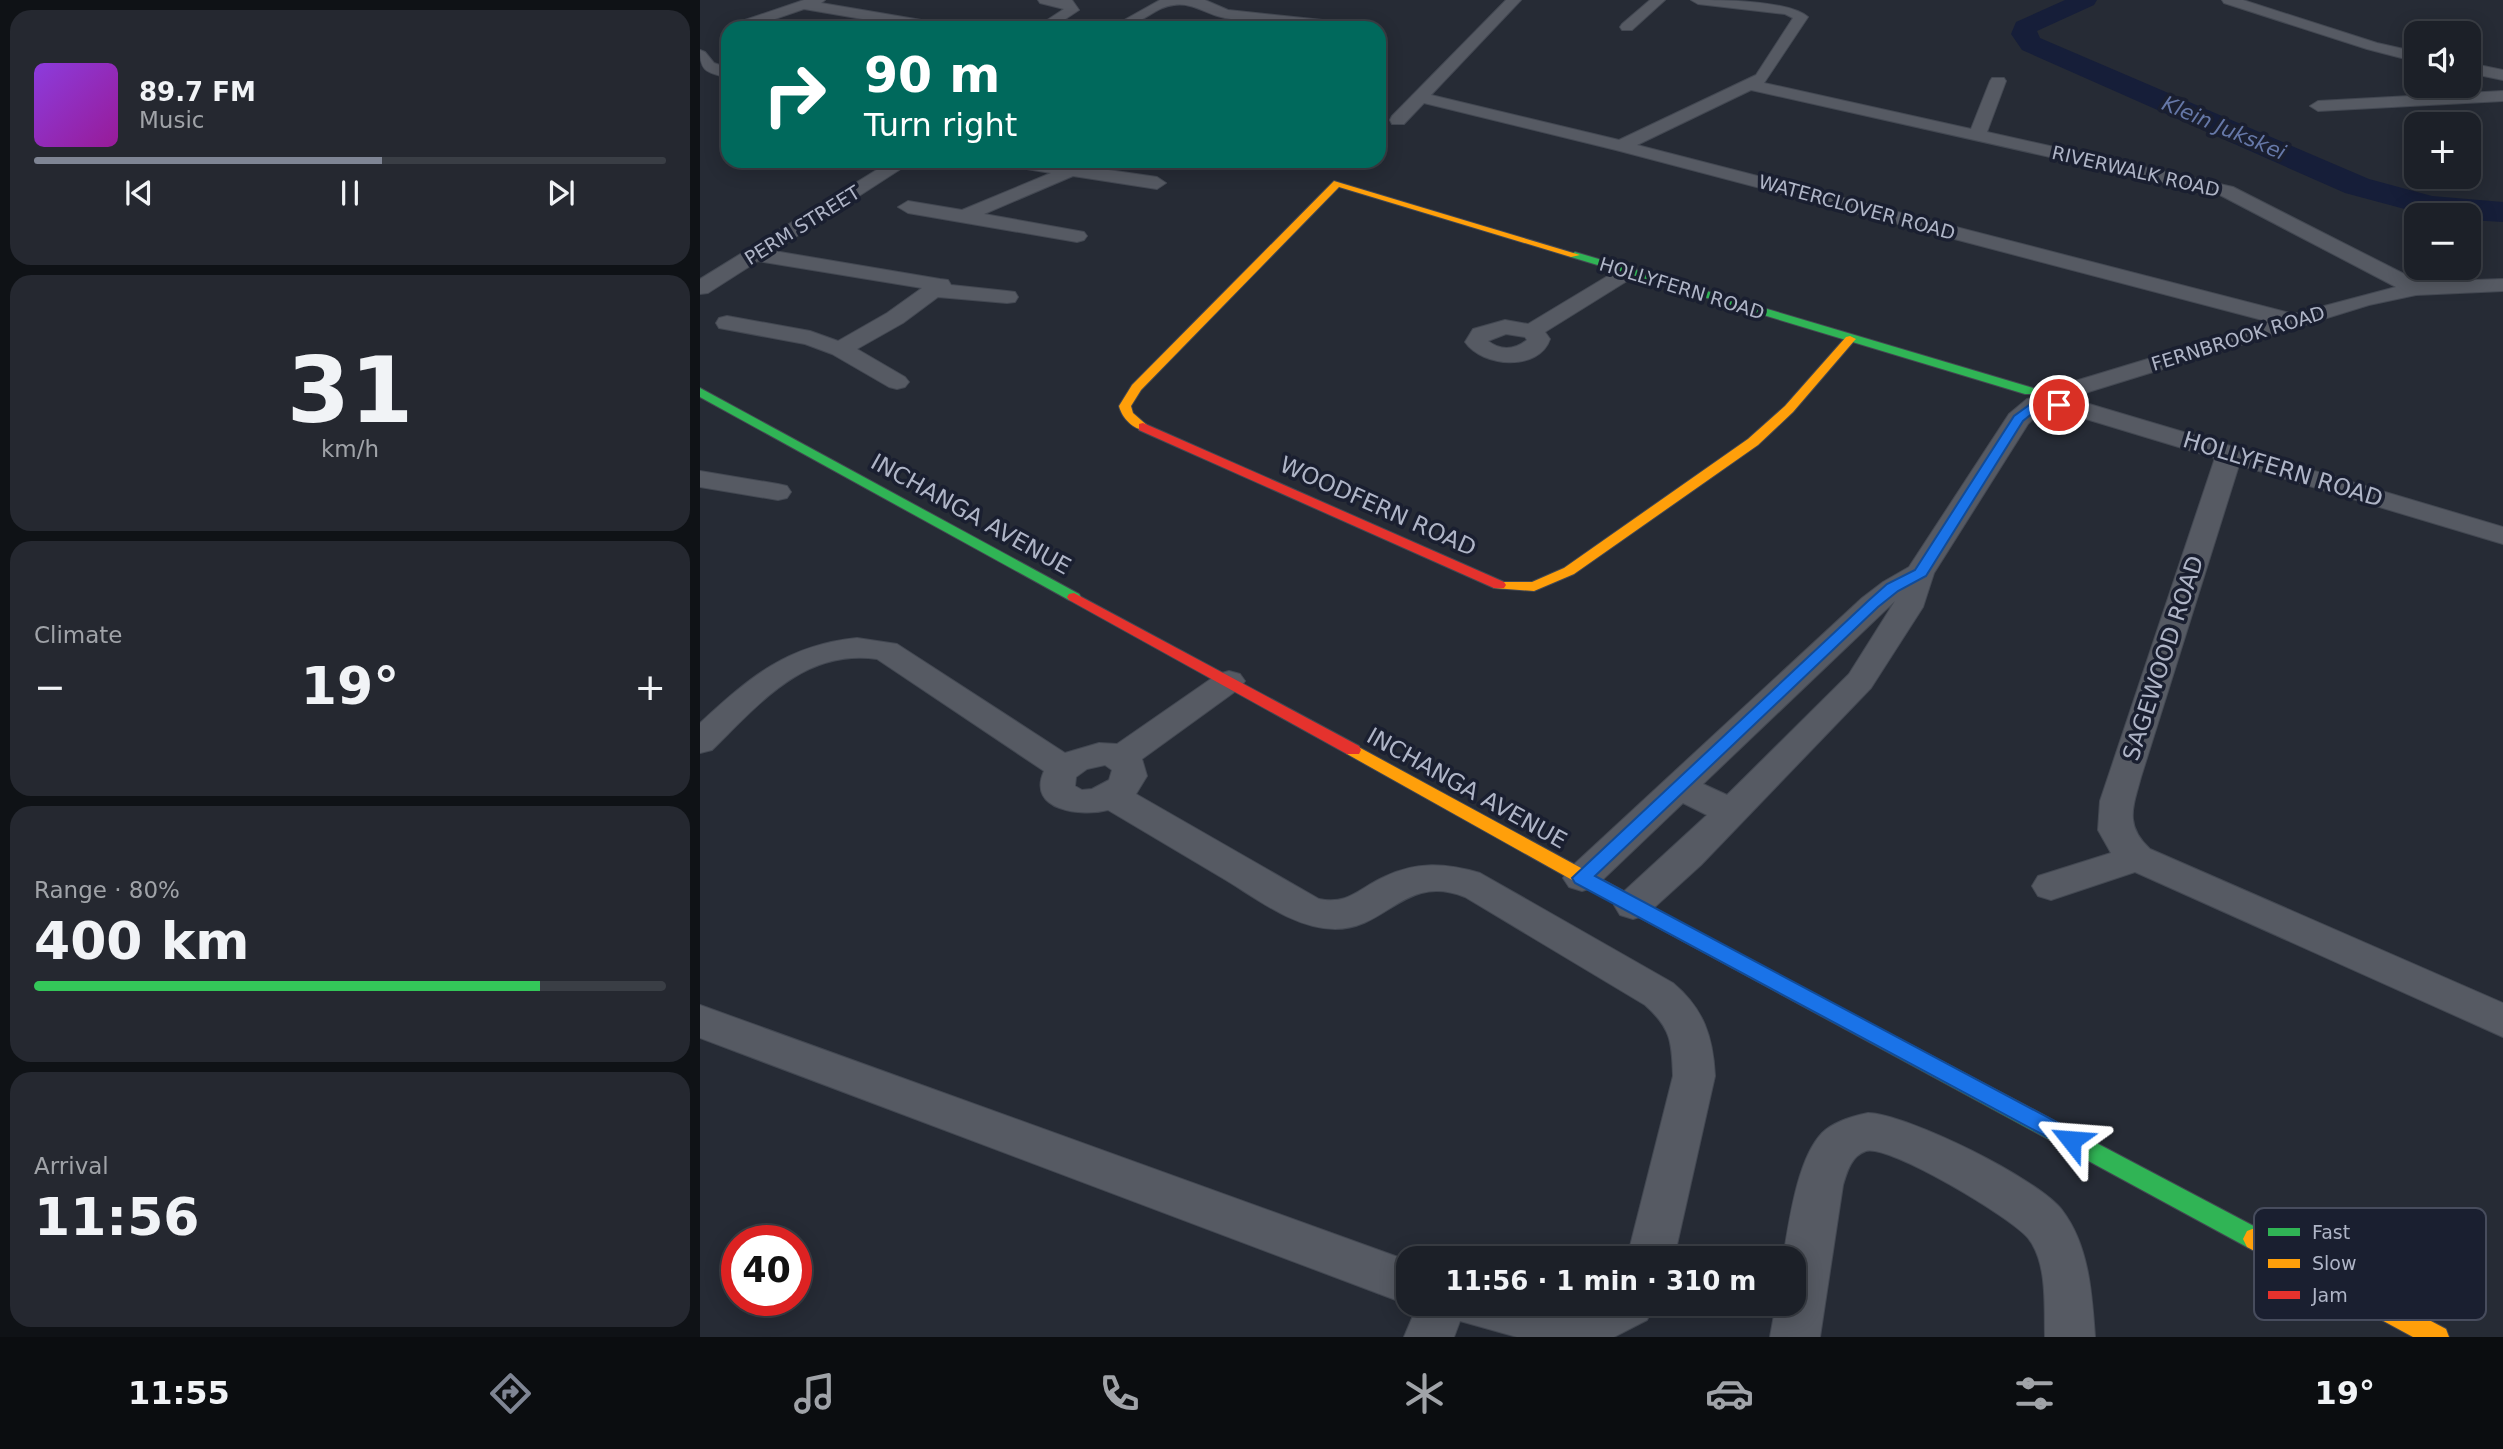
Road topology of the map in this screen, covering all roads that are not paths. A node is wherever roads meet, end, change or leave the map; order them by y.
1 (818, 0) edge
2 (892, 0) edge
3 (1045, 0) edge
4 (1170, 0) edge
5 (1514, 0) edge
6 (1658, 0) edge
7 (1698, 0) edge
8 (2230, 0) edge
9 (803, 5) junction
10 (856, 13) junction
11 (1267, 19) junction
12 (755, 21) edge
13 (832, 21) edge
14 (911, 21) edge
15 (1054, 21) edge
16 (1130, 21) edge
17 (1263, 21) edge
18 (1289, 21) edge
19 (1628, 27) dead end
20 (2404, 54) edge
21 (702, 60) edge
22 (721, 70) edge
23 (2481, 70) edge
24 (2503, 75) edge
25 (1998, 81) dead end
26 (1751, 85) junction
27 (2503, 96) edge
28 (1420, 97) junction
29 (2318, 106) dead end
30 (1398, 120) dead end
31 (1977, 135) junction
32 (1622, 146) junction
33 (893, 168) edge
34 (1057, 168) edge
35 (1071, 170) junction
36 (1157, 183) dead end
37 (1337, 183) joint
38 (908, 207) dead end
39 (966, 216) junction
40 (1077, 236) dead end
41 (755, 254) junction
42 (1628, 272) junction
43 (2503, 285) edge
44 (700, 288) edge
45 (2416, 289) junction
46 (935, 290) junction
47 (1007, 297) dead end
48 (2293, 321) junction
49 (727, 323) dead end
50 (1532, 331) dead end
51 (1850, 339) junction
52 (840, 349) junction
53 (897, 382) dead end
54 (700, 392) edge
55 (2047, 398) junction
56 (2230, 453) junction
57 (700, 479) edge
58 (778, 492) dead end
59 (2503, 536) edge
60 (1920, 573) junction
61 (1812, 662) junction
62 (1229, 681) junction
63 (1860, 681) junction
64 (700, 742) edge
65 (1121, 758) junction
66 (1064, 768) junction
67 (1681, 787) junction
68 (1112, 796) junction
69 (1731, 812) junction
70 (2137, 858) junction
71 (1582, 878) junction
72 (2051, 887) dead end
73 (1633, 905) junction
74 (700, 1021) edge
75 (2503, 1021) edge
76 (2254, 1239) edge
77 (1654, 1246) edge
78 (1396, 1278) edge
79 (1437, 1316) edge
80 (1526, 1316) edge
81 (1615, 1316) edge
82 (2405, 1320) edge
83 (1429, 1337) edge
84 (1795, 1337) edge
85 (2070, 1337) edge
86 (2437, 1337) edge

1 - 9 street
2 - 10 street
3 - 15 street
4 - 11 street
4 - 16 street
5 - 28 street
6 - 19 street
7 - 26 street
8 - 20 street
9 - 10 street
9 - 12 street
10 - 13 street
10 - 14 street
11 - 17 street
11 - 18 street
21 - 22 street
23 - 24 street
25 - 31 street
26 - 31 street, RIVERWALK ROAD
26 - 32 street
27 - 29 street
28 - 30 street
28 - 32 street, WATERCLOVER ROAD
31 - 45 street, RIVERWALK ROAD
32 - 48 street, WATERCLOVER ROAD
33 - 41 street, PERM STREET
34 - 35 street
35 - 36 street
35 - 39 street
37 - 42 street, HOLLYFERN ROAD
37 - 51 street, WOODFERN ROAD
38 - 39 street
39 - 40 street
41 - 44 street, PERM STREET
41 - 46 street
42 - 50 street
42 - 51 street, HOLLYFERN ROAD
43 - 45 street, RIVERWALK ROAD
45 - 48 street, FERNBROOK ROAD
46 - 47 street
46 - 52 street
48 - 55 street, FERNBROOK ROAD
49 - 52 street
51 - 55 street, HOLLYFERN ROAD
52 - 53 street
54 - 62 street, INCHANGA AVENUE
55 - 56 street, HOLLYFERN ROAD
55 - 60 street
56 - 59 street, HOLLYFERN ROAD
56 - 70 street, SAGEWOOD ROAD
57 - 58 street
60 - 61 street
60 - 63 street
61 - 63 street
61 - 67 street
62 - 65 street
62 - 71 street, INCHANGA AVENUE
63 - 69 street
64 - 66 street
65 - 66 street
65 - 68 street
66 - 68 street
67 - 69 street
67 - 71 street
68 - 77 street
69 - 73 street
70 - 72 street
70 - 75 street
71 - 73 street, INCHANGA AVENUE
73 - 76 street, INCHANGA AVENUE
74 - 78 street
79 - 83 street
80 - 81 street
82 - 86 street, INCHANGA AVENUE
84 - 85 street

